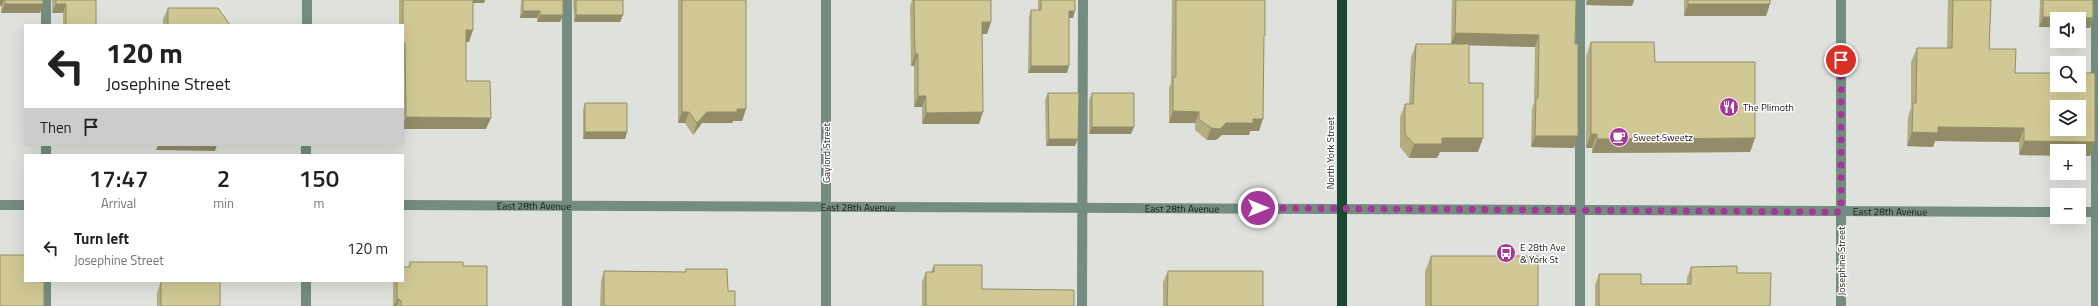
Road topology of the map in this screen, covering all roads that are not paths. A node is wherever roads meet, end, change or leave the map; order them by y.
1 (46, 0) edge
2 (306, 0) edge
3 (567, 0) edge
4 (826, 0) edge
5 (1083, 0) edge
6 (1342, 0) edge
7 (1580, 0) edge
8 (1841, 0) edge
9 (2096, 0) edge
10 (46, 24) edge
11 (306, 24) edge
12 (0, 205) edge
13 (24, 205) edge
14 (404, 205) edge
15 (567, 206) junction
16 (826, 207) junction
17 (1083, 208) junction
18 (1342, 209) junction
19 (1580, 210) junction
20 (1841, 212) junction
21 (2050, 212) edge
22 (2086, 212) edge
23 (2097, 212) edge
24 (46, 282) edge
25 (306, 282) edge
26 (46, 306) edge
27 (306, 306) edge
28 (567, 306) edge
29 (826, 306) edge
30 (1082, 306) edge
31 (1342, 306) edge
32 (1580, 306) edge
33 (1841, 306) edge
34 (2096, 306) edge

1 - 10 street
2 - 11 street
3 - 15 street
4 - 16 street, Gaylord Street
5 - 17 street
6 - 18 main road, North York Street
7 - 19 street
8 - 20 street, Josephine Street
9 - 23 street
12 - 13 street
14 - 15 street, East 28th Avenue
15 - 16 street, East 28th Avenue
15 - 28 street
16 - 17 street, East 28th Avenue
16 - 29 street, Gaylord Street
17 - 18 street, East 28th Avenue
17 - 30 street
18 - 19 street, East 28th Avenue
18 - 31 main road, North York Street
19 - 20 street, East 28th Avenue
19 - 32 street
20 - 21 street, East 28th Avenue
20 - 33 street, Josephine Street
22 - 23 street
23 - 34 street
24 - 26 street
25 - 27 street

